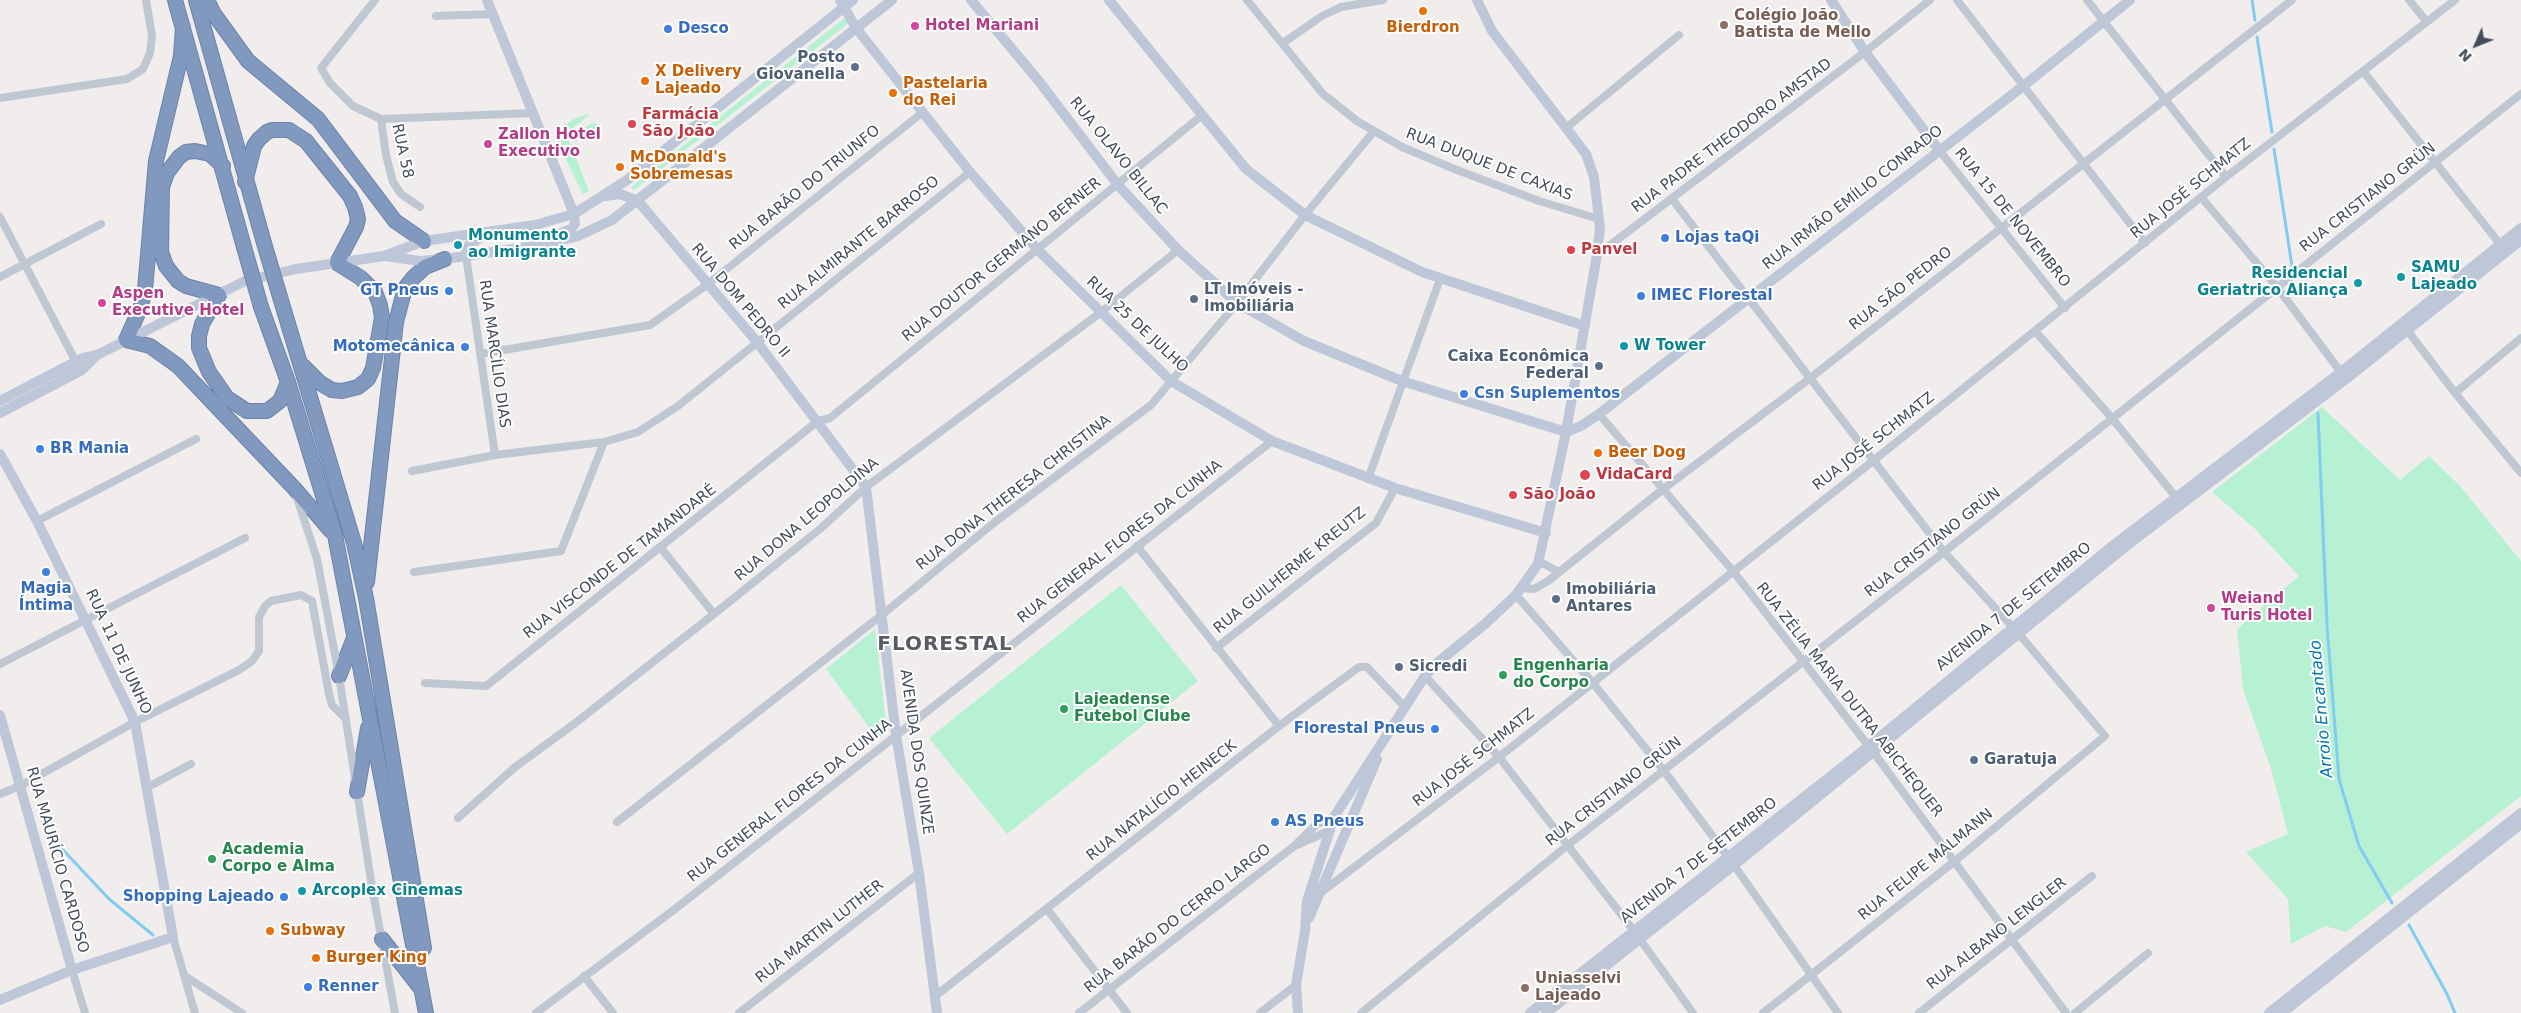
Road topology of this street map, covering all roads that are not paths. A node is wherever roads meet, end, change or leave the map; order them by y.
1 (146, 0) edge
2 (175, 0) edge
3 (196, 0) edge
4 (207, 0) edge
5 (375, 0) edge
6 (487, 0) edge
7 (892, 0) edge
8 (971, 0) edge
9 (1109, 0) edge
10 (1247, 0) edge
11 (1383, 0) edge
12 (1477, 0) edge
13 (1831, 0) edge
14 (1930, 0) edge
15 (1957, 0) edge
16 (2087, 0) edge
17 (2130, 0) edge
18 (2292, 0) edge
19 (2409, 0) edge
20 (2455, 0) edge
21 (846, 2) edge
22 (493, 14) junction
23 (436, 16) dead end
24 (2102, 21) junction
25 (2426, 22) junction
26 (183, 27) junction
27 (856, 28) junction
28 (1678, 35) dead end
29 (1283, 43) junction
30 (1865, 52) junction
31 (2363, 71) junction
32 (2022, 87) junction
33 (2521, 94) edge
34 (0, 98) edge
35 (2167, 99) junction
36 (923, 112) junction
37 (533, 113) junction
38 (1201, 116) junction
39 (381, 119) junction
40 (1566, 128) junction
41 (1374, 131) junction
42 (1939, 150) junction
43 (2436, 163) junction
44 (2082, 164) junction
45 (223, 166) junction
46 (970, 172) junction
47 (2226, 177) junction
48 (245, 182) junction
49 (1118, 185) junction
50 (2201, 197) junction
51 (600, 198) junction
52 (1672, 199) junction
53 (638, 201) junction
54 (420, 207) dead end
55 (574, 214) junction
56 (1305, 215) junction
57 (0, 217) edge
58 (1599, 220) junction
59 (101, 224) dead end
60 (2000, 228) junction
61 (2521, 228) edge
62 (491, 232) junction
63 (2521, 240) edge
64 (424, 241) junction
65 (2146, 243) junction
66 (534, 246) junction
67 (2503, 248) junction
68 (1037, 249) junction
69 (1178, 250) junction
70 (1597, 255) junction
71 (384, 256) junction
72 (466, 256) junction
73 (444, 259) junction
74 (337, 263) junction
75 (24, 264) junction
76 (0, 277) edge
77 (1440, 279) junction
78 (708, 284) junction
79 (2277, 287) junction
80 (218, 295) junction
81 (1749, 298) junction
82 (1237, 303) junction
83 (2065, 308) junction
84 (1100, 313) junction
85 (1585, 326) junction
86 (2405, 327) junction
87 (2035, 331) junction
88 (2521, 338) edge
89 (126, 340) junction
90 (756, 342) junction
91 (480, 354) junction
92 (97, 355) junction
93 (299, 361) junction
94 (76, 362) junction
95 (2344, 376) junction
96 (1809, 378) junction
97 (1171, 381) junction
98 (1402, 381) junction
99 (288, 382) junction
100 (2455, 394) junction
101 (0, 401) edge
102 (0, 412) edge
103 (1599, 414) junction
104 (2111, 417) junction
105 (818, 421) junction
106 (1566, 432) junction
107 (196, 439) dead end
108 (1272, 441) junction
109 (604, 442) junction
110 (0, 454) edge
111 (495, 455) junction
112 (1873, 461) junction
113 (412, 471) dead end
114 (2521, 473) edge
115 (1368, 479) junction
116 (866, 487) junction
117 (294, 488) junction
118 (1395, 488) junction
119 (1662, 490) junction
120 (2179, 501) junction
121 (37, 520) junction
122 (1546, 533) junction
123 (335, 535) junction
124 (245, 538) dead end
125 (1137, 546) junction
126 (661, 548) junction
127 (1944, 552) junction
128 (1538, 561) junction
129 (1732, 571) junction
130 (414, 572) dead end
131 (1559, 572) junction
132 (1519, 592) junction
133 (366, 598) junction
134 (714, 614) junction
135 (883, 614) junction
136 (87, 620) junction
137 (2016, 631) junction
138 (354, 638) junction
139 (1216, 648) junction
140 (1803, 661) junction
141 (0, 664) edge
142 (339, 676) junction
143 (1425, 676) junction
144 (425, 682) dead end
145 (1592, 682) junction
146 (1404, 706) junction
147 (0, 715) edge
148 (346, 719) junction
149 (369, 720) junction
150 (135, 722) junction
151 (1280, 726) junction
152 (1391, 728) junction
153 (896, 735) junction
154 (1871, 749) junction
155 (1499, 757) junction
156 (191, 764) dead end
157 (1664, 771) junction
158 (20, 786) junction
159 (148, 787) junction
160 (357, 792) junction
161 (0, 794) edge
162 (2521, 812) edge
163 (1788, 815) junction
164 (1334, 817) junction
165 (458, 818) dead end
166 (617, 822) dead end
167 (2521, 824) edge
168 (1347, 828) junction
169 (1331, 830) junction
170 (1568, 845) junction
171 (1293, 847) junction
172 (1727, 857) junction
173 (1955, 860) junction
174 (1734, 865) junction
175 (918, 873) junction
176 (2092, 876) dead end
177 (1317, 896) junction
178 (1307, 901) junction
179 (1047, 909) junction
180 (1305, 931) junction
181 (1637, 935) junction
182 (173, 937) junction
183 (382, 939) junction
184 (2014, 940) junction
185 (2148, 953) dead end
186 (72, 970) junction
187 (1812, 974) junction
188 (185, 976) junction
189 (584, 976) junction
190 (1296, 985) junction
191 (423, 991) junction
192 (1109, 991) junction
193 (934, 997) junction
194 (0, 1000) edge
195 (2284, 1008) edge
196 (85, 1013) edge
197 (195, 1013) edge
198 (242, 1013) edge
199 (395, 1013) edge
200 (426, 1013) edge
201 (434, 1013) edge
202 (536, 1013) edge
203 (613, 1013) edge
204 (739, 1013) edge
205 (936, 1013) edge
206 (1079, 1013) edge
207 (1126, 1013) edge
208 (1260, 1013) edge
209 (1298, 1013) edge
210 (1361, 1013) edge
211 (1530, 1013) edge
212 (1546, 1013) edge
213 (1693, 1013) edge
214 (1763, 1013) edge
215 (1838, 1013) edge
216 (1919, 1013) edge
217 (2066, 1013) edge
218 (2075, 1013) edge
219 (2269, 1013) edge

1 - 34 street
2 - 26 highway
3 - 48 highway
4 - 64 highway
5 - 39 street
6 - 22 main road
7 - 27 main road
8 - 49 main road, RUA OLAVO BILLAC
9 - 38 main road
10 - 29 street, RUA DUQUE DE CAXIAS
11 - 29 street
12 - 40 main road
13 - 30 main road, RUA 15 DE NOVEMBRO
14 - 30 street, RUA PADRE THEODORO AMSTAD
15 - 32 street
16 - 24 street
17 - 24 main road, RUA IRMÃO EMÍLIO CONRADO
18 - 35 street, RUA SÃO PEDRO
19 - 25 street
20 - 25 street, RUA JOSÉ SCHMATZ
21 - 27 main road, RUA 25 DE JULHO
21 - 51 main road
22 - 23 street
22 - 37 main road
24 - 32 main road, RUA IRMÃO EMÍLIO CONRADO
24 - 35 street
25 - 31 street, RUA JOSÉ SCHMATZ
26 - 45 highway
26 - 89 highway
27 - 36 main road, RUA 25 DE JULHO
27 - 53 main road
28 - 40 street
29 - 41 street, RUA DUQUE DE CAXIAS
30 - 42 main road, RUA 15 DE NOVEMBRO
30 - 52 street, RUA PADRE THEODORO AMSTAD
31 - 43 street
31 - 47 street, RUA JOSÉ SCHMATZ
32 - 42 main road, RUA IRMÃO EMÍLIO CONRADO
32 - 44 street
33 - 43 street, RUA CRISTIANO GRÜN
35 - 44 street, RUA SÃO PEDRO
35 - 47 street
36 - 46 main road, RUA 25 DE JULHO
36 - 78 street, RUA BARÃO DO TRIUNFO
37 - 39 street
37 - 55 main road
38 - 49 street, RUA DOUTOR GERMANO BERNER
38 - 56 main road
39 - 54 street, RUA 58
40 - 58 main road
41 - 56 street, RUA DONA THERESA CHRISTINA
41 - 58 street, RUA DUQUE DE CAXIAS
42 - 60 street, RUA 15 DE NOVEMBRO
42 - 81 main road, RUA IRMÃO EMÍLIO CONRADO
43 - 67 street
43 - 79 street, RUA CRISTIANO GRÜN
44 - 60 street, RUA SÃO PEDRO
44 - 65 street
45 - 80 highway
45 - 99 highway, bridge
46 - 68 main road, RUA 25 DE JULHO
46 - 90 street, RUA ALMIRANTE BARROSO
47 - 50 street, RUA JOSÉ SCHMATZ
48 - 74 highway
48 - 93 highway, bridge
49 - 68 street, RUA DOUTOR GERMANO BERNER
49 - 69 main road, RUA OLAVO BILLAC
50 - 65 street, RUA JOSÉ SCHMATZ
50 - 79 street
51 - 53 main road
51 - 55 main road
52 - 70 street, RUA PADRE THEODORO AMSTAD
52 - 81 street
53 - 66 main road
53 - 78 main road, RUA DOM PEDRO II
55 - 62 main road
55 - 66 main road
56 - 77 main road
56 - 82 street, RUA DONA THERESA CHRISTINA
57 - 75 street
58 - 70 main road
59 - 75 street
60 - 83 street, RUA 15 DE NOVEMBRO
60 - 96 street, RUA SÃO PEDRO
61 - 67 main road, AVENIDA 7 DE SETEMBRO
62 - 64 main road
62 - 72 main road
63 - 67 main road, AVENIDA 7 DE SETEMBRO
64 - 71 main road
65 - 83 street, RUA JOSÉ SCHMATZ
66 - 72 main road
67 - 86 main road, AVENIDA 7 DE SETEMBRO
68 - 84 main road, RUA 25 DE JULHO
68 - 105 street, RUA DOUTOR GERMANO BERNER
69 - 82 main road, RUA OLAVO BILLAC
69 - 84 street, RUA DONA LEOPOLDINA
70 - 85 main road
71 - 73 main road
71 - 74 main road
72 - 73 main road
72 - 91 street, RUA MARCÍLIO DIAS
73 - 133 highway
74 - 80 main road
74 - 93 highway
75 - 76 street
75 - 94 street
77 - 85 main road
77 - 98 street
78 - 90 main road, RUA DOM PEDRO II
78 - 91 street, RUA BARÃO DO TRIUNFO
79 - 95 street
79 - 104 street, RUA CRISTIANO GRÜN
80 - 89 main road
80 - 99 highway
81 - 96 street
81 - 103 main road, RUA IRMÃO EMÍLIO CONRADO
82 - 97 street, RUA DONA THERESA CHRISTINA
82 - 98 main road, RUA OLAVO BILLAC
83 - 87 street, RUA JOSÉ SCHMATZ
84 - 97 main road, RUA 25 DE JULHO
84 - 116 street, RUA DONA LEOPOLDINA
85 - 106 main road
86 - 95 main road, AVENIDA 7 DE SETEMBRO
86 - 100 street
87 - 104 street
87 - 112 street, RUA JOSÉ SCHMATZ
88 - 100 street
89 - 92 main road
89 - 117 highway
90 - 105 main road, RUA DOM PEDRO II
90 - 109 street, RUA ALMIRANTE BARROSO
91 - 111 street, RUA MARCÍLIO DIAS
92 - 94 main road
92 - 102 main road
93 - 133 highway
94 - 101 main road
95 - 120 main road, AVENIDA 7 DE SETEMBRO
96 - 112 street
96 - 119 street, RUA SÃO PEDRO
97 - 108 main road, RUA 25 DE JULHO
97 - 135 street, RUA DONA THERESA CHRISTINA
98 - 106 main road, RUA OLAVO BILLAC
98 - 115 street
99 - 123 highway
100 - 114 street
103 - 106 main road, RUA IRMÃO EMÍLIO CONRADO
103 - 119 street, RUA ZÉLIA MARIA DUTRA ABICHEQUER
104 - 120 street
104 - 127 street, RUA CRISTIANO GRÜN
105 - 116 main road, AVENIDA DOS QUINZE
105 - 126 street, RUA VISCONDE DE TAMANDARÉ
106 - 122 main road
107 - 121 street
108 - 115 main road, RUA 25 DE JULHO
108 - 125 street, RUA GENERAL FLORES DA CUNHA
109 - 111 street, RUA ALMIRANTE BARROSO
109 - 130 street
110 - 121 main road, RUA 11 DE JUNHO
111 - 113 street, RUA ALMIRANTE BARROSO
112 - 127 street
112 - 129 street, RUA JOSÉ SCHMATZ
115 - 118 main road, RUA 25 DE JULHO
116 - 134 street, RUA DONA LEOPOLDINA
116 - 135 main road, AVENIDA DOS QUINZE
117 - 123 highway
117 - 142 street
118 - 122 main road, RUA 25 DE JULHO
118 - 139 street, RUA GUILHERME KREUTZ
119 - 129 street, RUA ZÉLIA MARIA DUTRA ABICHEQUER
119 - 131 street, RUA SÃO PEDRO
120 - 137 main road, AVENIDA 7 DE SETEMBRO
121 - 136 main road, RUA 11 DE JUNHO
122 - 128 main road
123 - 138 highway
124 - 136 street
125 - 139 street
125 - 153 street, RUA GENERAL FLORES DA CUNHA
126 - 134 street
126 - 144 street, RUA VISCONDE DE TAMANDARÉ
127 - 137 street
127 - 140 street, RUA CRISTIANO GRÜN
128 - 131 street
128 - 132 main road
129 - 140 street, RUA ZÉLIA MARIA DUTRA ABICHEQUER
129 - 145 street, RUA JOSÉ SCHMATZ
131 - 132 street, RUA SÃO PEDRO
132 - 143 main road
132 - 145 street
133 - 201 highway
134 - 165 street, RUA DONA LEOPOLDINA
135 - 153 main road, AVENIDA DOS QUINZE
135 - 166 street, RUA DONA THERESA CHRISTINA
136 - 141 street
136 - 150 main road, RUA 11 DE JUNHO
137 - 154 main road, AVENIDA 7 DE SETEMBRO
137 - 173 street, RUA FELIPE MALMANN
138 - 142 highway
138 - 149 highway
139 - 151 street
140 - 154 street, RUA ZÉLIA MARIA DUTRA ABICHEQUER
140 - 157 street, RUA CRISTIANO GRÜN
142 - 148 street
143 - 146 main road
143 - 155 street
145 - 155 street, RUA JOSÉ SCHMATZ
145 - 157 street
146 - 151 street, RUA NATALÍCIO HEINECK
146 - 152 main road
147 - 158 main road, RUA MAURÍCIO CARDOSO
148 - 150 street
148 - 160 street
149 - 160 highway
149 - 191 highway
150 - 158 street
150 - 159 main road, RUA 11 DE JUNHO
151 - 179 street, RUA NATALÍCIO HEINECK
152 - 164 main road
152 - 168 main road
153 - 175 main road, AVENIDA DOS QUINZE
153 - 189 street, RUA GENERAL FLORES DA CUNHA
154 - 163 main road, AVENIDA 7 DE SETEMBRO
154 - 173 street, RUA ZÉLIA MARIA DUTRA ABICHEQUER
155 - 170 street
155 - 177 street, RUA JOSÉ SCHMATZ
156 - 159 street
157 - 170 street, RUA CRISTIANO GRÜN
157 - 172 street
158 - 161 street
158 - 186 main road, RUA MAURÍCIO CARDOSO
159 - 182 main road, RUA 11 DE JUNHO
160 - 183 street
162 - 195 main road
163 - 172 main road, AVENIDA 7 DE SETEMBRO
163 - 174 main road, AVENIDA 7 DE SETEMBRO
164 - 168 main road
164 - 169 main road
164 - 171 street, RUA BARÃO DO CERRO LARGO
167 - 195 main road
168 - 169 main road
168 - 177 main road
169 - 171 street, RUA BARÃO DO CERRO LARGO
169 - 178 main road
170 - 181 street
170 - 210 street, RUA CRISTIANO GRÜN
171 - 192 street, RUA BARÃO DO CERRO LARGO
172 - 174 street
172 - 181 main road, AVENIDA 7 DE SETEMBRO
173 - 184 street, RUA ZÉLIA MARIA DUTRA ABICHEQUER
173 - 187 street, RUA FELIPE MALMANN
174 - 181 main road, AVENIDA 7 DE SETEMBRO
174 - 187 street
175 - 193 main road, AVENIDA DOS QUINZE
175 - 204 street, RUA MARTIN LUTHER
176 - 184 street, RUA ALBANO LENGLER
177 - 178 street, RUA JOSÉ SCHMATZ
177 - 180 main road
178 - 180 main road
179 - 192 street
179 - 193 street, RUA NATALÍCIO HEINECK
180 - 190 main road
181 - 211 main road, AVENIDA 7 DE SETEMBRO
181 - 212 main road, AVENIDA 7 DE SETEMBRO
181 - 213 street
182 - 186 main road
182 - 188 street
183 - 191 highway
183 - 199 street
184 - 216 street, RUA ALBANO LENGLER
184 - 217 street, RUA ZÉLIA MARIA DUTRA ABICHEQUER
185 - 218 street
186 - 194 main road
186 - 196 street, RUA MAURÍCIO CARDOSO
187 - 214 street, RUA FELIPE MALMANN
187 - 215 street
188 - 197 street
188 - 198 street
189 - 202 street, RUA GENERAL FLORES DA CUNHA
189 - 203 street
190 - 208 street
190 - 209 main road
191 - 200 highway
192 - 206 street, RUA BARÃO DO CERRO LARGO
192 - 207 street
193 - 205 main road, AVENIDA DOS QUINZE
195 - 219 main road

